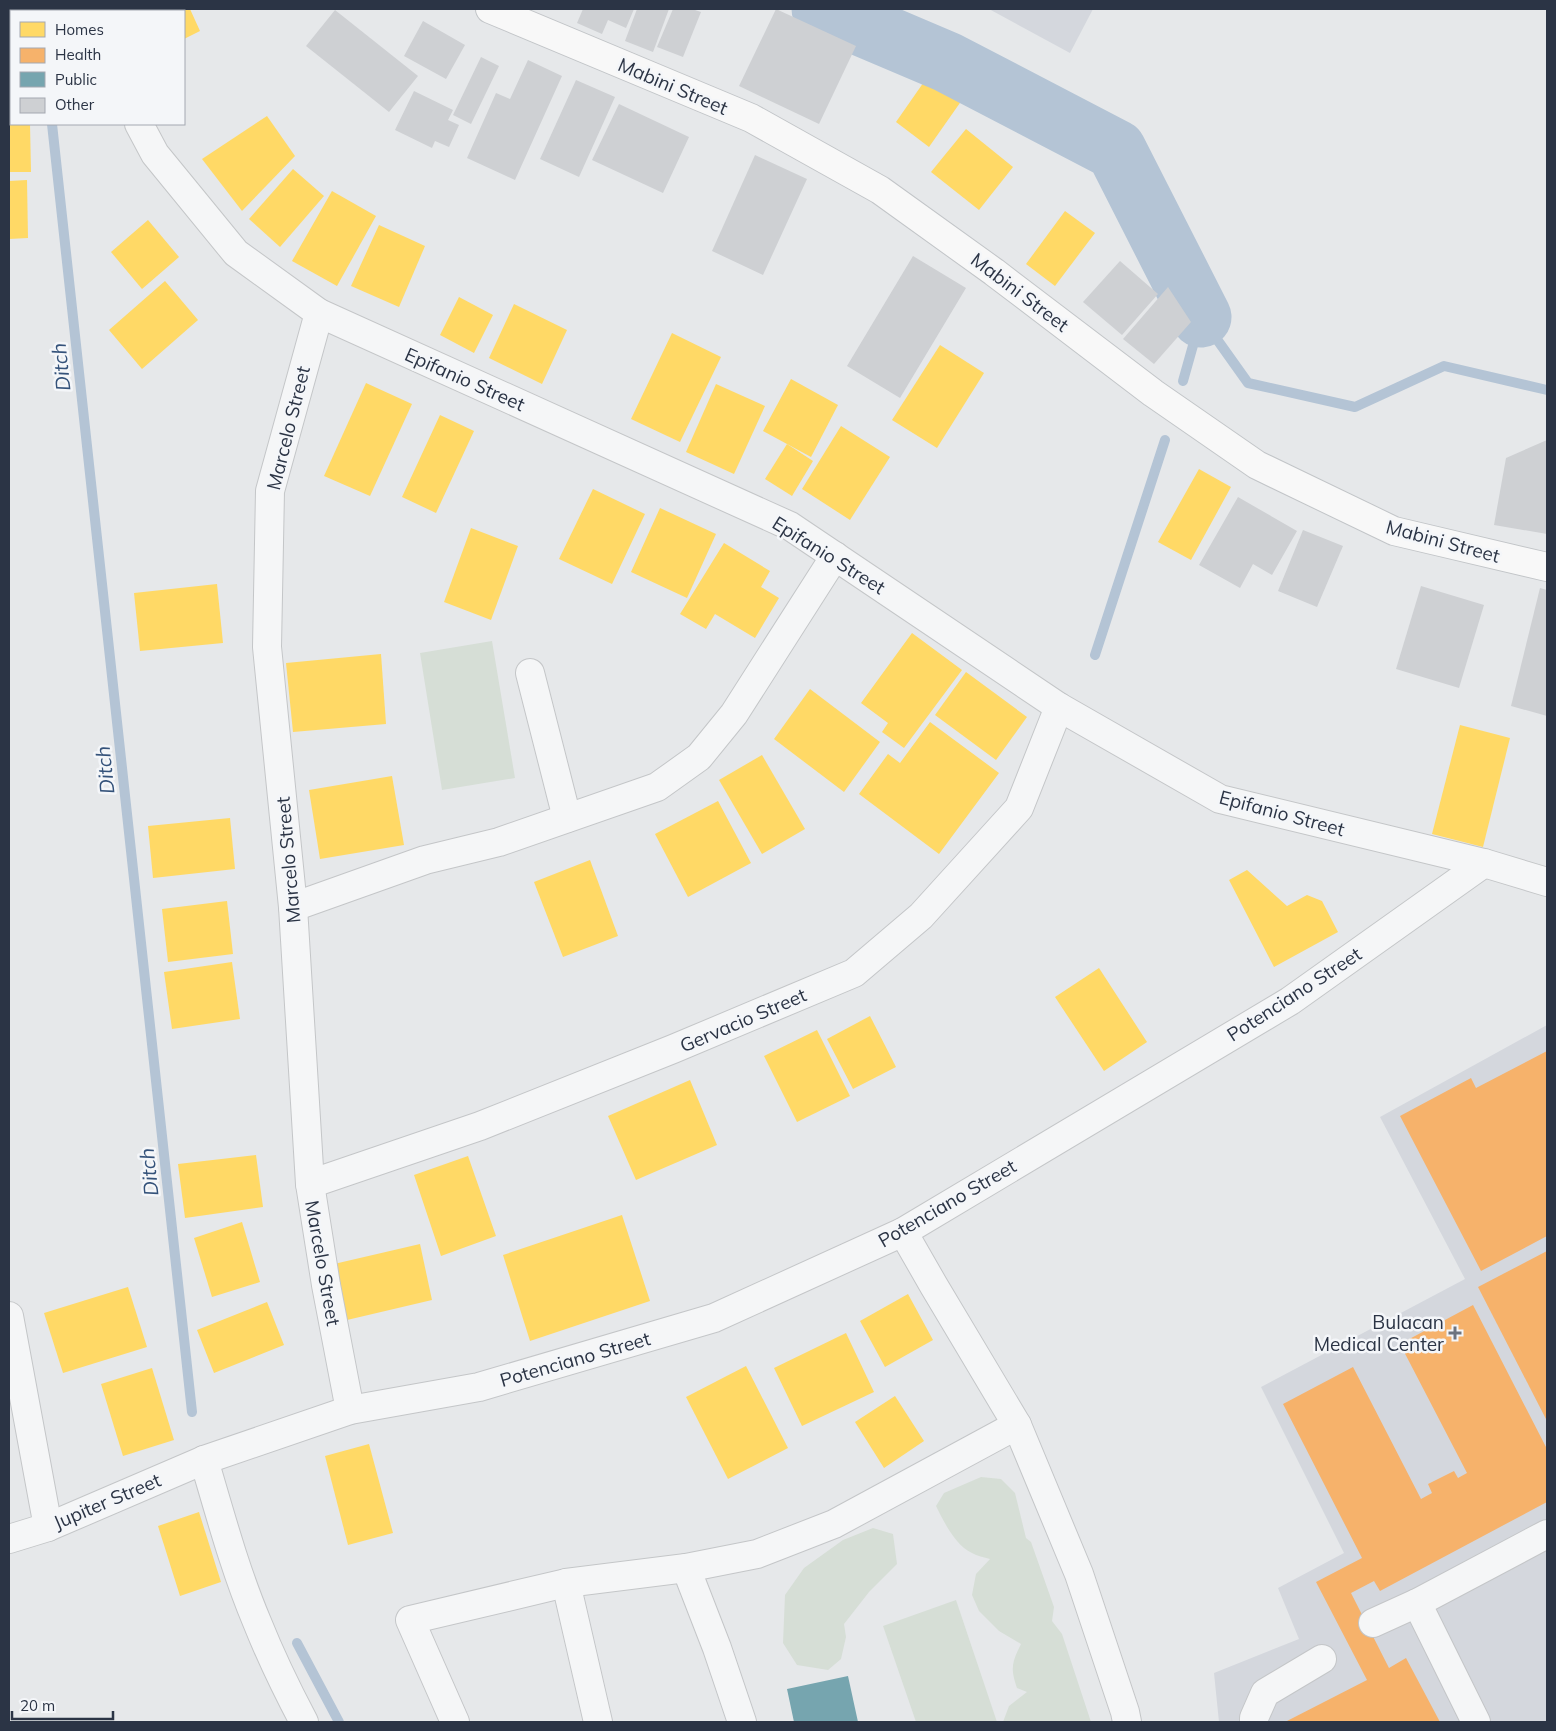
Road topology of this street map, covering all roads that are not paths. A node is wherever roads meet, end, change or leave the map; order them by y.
1 (490, 9) edge
2 (140, 125) edge
3 (319, 313) junction
4 (835, 556) junction
5 (1547, 567) edge
6 (530, 672) dead end
7 (1059, 707) junction
8 (567, 818) junction
9 (1484, 863) junction
10 (1547, 882) edge
11 (293, 907) junction
12 (310, 1184) junction
13 (903, 1232) junction
14 (9, 1316) edge
15 (350, 1410) junction
16 (1017, 1424) junction
17 (204, 1460) junction
18 (48, 1527) junction
19 (1547, 1534) edge
20 (9, 1539) edge
21 (686, 1568) junction
22 (566, 1583) junction
23 (1416, 1603) junction
24 (1373, 1623) dead end
25 (1322, 1659) dead end
26 (304, 1722) edge
27 (455, 1722) edge
28 (598, 1722) edge
29 (742, 1722) edge
30 (1127, 1722) edge
31 (1254, 1722) edge
32 (1476, 1722) edge

1 - 5 main road, Mabini Street
2 - 3 street, Epifanio Street
3 - 4 street, Epifanio Street
3 - 11 street, Marcelo Street
4 - 7 street, Epifanio Street
4 - 8 street
6 - 8 street
7 - 9 street, Epifanio Street
7 - 12 street, Gervacio Street
8 - 11 street
9 - 10 street, Epifanio Street
9 - 13 street, Potenciano Street
11 - 12 street, Marcelo Street
12 - 15 street, Marcelo Street
13 - 15 street, Potenciano Street
13 - 16 street
14 - 18 street
15 - 17 street, Potenciano Street
16 - 21 street
16 - 30 street
17 - 18 street, Jupiter Street
17 - 26 street
18 - 20 street, Jupiter Street
19 - 23 street
21 - 22 street
21 - 29 street
22 - 27 street
22 - 28 street
23 - 24 street
23 - 32 street
25 - 31 street

